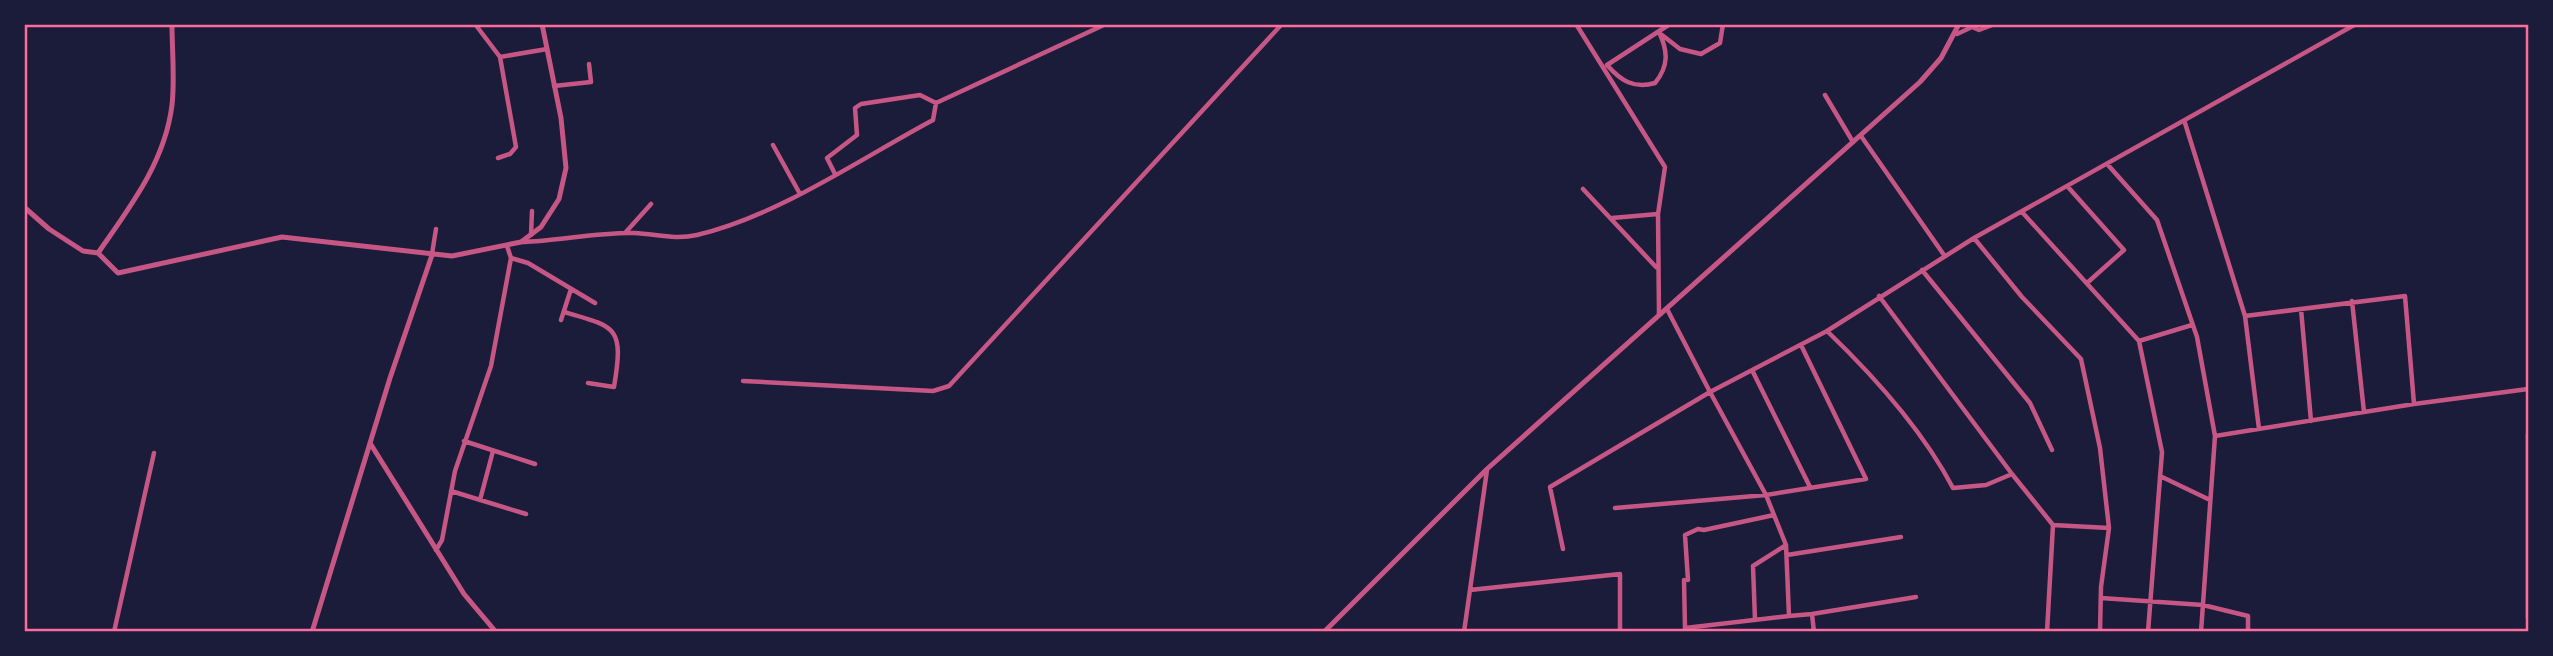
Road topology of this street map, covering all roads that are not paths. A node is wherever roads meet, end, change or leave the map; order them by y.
1 (172, 24) edge
2 (475, 24) edge
3 (542, 24) edge
4 (1105, 24) edge
5 (1282, 24) edge
6 (1576, 24) edge
7 (1670, 24) edge
8 (1723, 24) edge
9 (1959, 24) edge
10 (1996, 24) edge
11 (2356, 24) edge
12 (1659, 32) junction
13 (1957, 34) junction
14 (547, 49) junction
15 (500, 57) junction
16 (589, 64) dead end
17 (1605, 66) junction
18 (554, 86) junction
19 (1825, 95) dead end
20 (936, 103) junction
21 (2185, 123) junction
22 (1861, 136) junction
23 (1854, 143) junction
24 (773, 145) dead end
25 (498, 158) dead end
26 (2108, 165) junction
27 (835, 174) junction
28 (2068, 187) junction
29 (1584, 189) dead end
30 (800, 194) junction
31 (651, 204) dead end
32 (24, 207) edge
33 (532, 211) dead end
34 (2022, 212) junction
35 (1658, 214) junction
36 (1611, 218) junction
37 (436, 229) dead end
38 (624, 234) junction
39 (531, 235) junction
40 (1974, 238) junction
41 (521, 242) junction
42 (508, 246) junction
43 (98, 253) junction
44 (432, 255) junction
45 (1944, 255) junction
46 (511, 257) junction
47 (1657, 267) junction
48 (1922, 270) junction
49 (2087, 283) junction
50 (571, 289) junction
51 (1879, 296) junction
52 (2352, 301) junction
53 (595, 303) dead end
54 (1667, 309) junction
55 (2301, 309) junction
56 (564, 312) junction
57 (1659, 316) junction
58 (2245, 316) junction
59 (561, 320) dead end
60 (2192, 324) junction
61 (1827, 331) junction
62 (2139, 341) junction
63 (1801, 345) junction
64 (1753, 372) junction
65 (743, 381) dead end
66 (588, 383) dead end
67 (2529, 389) edge
68 (1710, 392) junction
69 (2414, 404) junction
70 (2364, 412) junction
71 (2311, 421) junction
72 (2259, 429) junction
73 (2529, 435) edge
74 (2214, 436) junction
75 (464, 441) junction
76 (370, 443) junction
77 (2052, 450) dead end
78 (493, 451) junction
79 (154, 453) dead end
80 (535, 464) dead end
81 (1487, 469) junction
82 (2012, 474) junction
83 (2160, 476) junction
84 (1810, 487) junction
85 (451, 491) junction
86 (1766, 495) junction
87 (480, 500) junction
88 (2210, 500) junction
89 (1615, 508) dead end
90 (526, 514) dead end
91 (1774, 515) junction
92 (2053, 525) junction
93 (2109, 528) junction
94 (1901, 537) dead end
95 (1786, 544) junction
96 (1563, 549) dead end
97 (436, 550) junction
98 (1787, 555) junction
99 (1470, 590) junction
100 (1916, 597) dead end
101 (2101, 598) junction
102 (2149, 600) junction
103 (2203, 605) junction
104 (1812, 614) junction
105 (1789, 616) junction
106 (2529, 618) edge
107 (1755, 620) junction
108 (1685, 630) edge
109 (114, 632) edge
110 (312, 632) edge
111 (496, 632) edge
112 (1324, 632) edge
113 (1464, 632) edge
114 (1620, 632) edge
115 (1814, 632) edge
116 (2047, 632) edge
117 (2100, 632) edge
118 (2147, 632) edge
119 (2201, 632) edge
120 (2248, 632) edge

1 - 43 street
2 - 15 street
3 - 14 street
4 - 20 street
5 - 65 street
6 - 17 street
7 - 12 street
8 - 12 street
9 - 13 street
10 - 13 street
11 - 21 street
12 - 17 street
12 - 17 street
13 - 22 street
14 - 15 street
14 - 18 street
15 - 25 street
16 - 18 street
17 - 35 street
18 - 39 street
19 - 23 street
20 - 27 street
20 - 27 street
21 - 26 street
21 - 58 street
22 - 23 street
22 - 45 street
23 - 54 street
24 - 30 street
26 - 28 street
26 - 60 street
27 - 30 street
28 - 34 street
28 - 49 street
29 - 36 street
30 - 38 street
31 - 38 street
32 - 43 street
33 - 39 street
34 - 40 street
34 - 49 street
35 - 36 street
35 - 47 street
36 - 47 street
37 - 44 street
38 - 41 street
39 - 41 street
40 - 45 street
40 - 93 street
41 - 42 street
42 - 44 street
42 - 46 street
43 - 44 street
44 - 76 street
45 - 48 street
46 - 50 street
46 - 75 street
47 - 57 street
48 - 51 street
48 - 77 street
49 - 62 street
50 - 53 street
50 - 56 street
51 - 61 street
51 - 82 street
52 - 55 street
52 - 69 street
52 - 70 street
54 - 57 street
54 - 68 street
55 - 58 street
55 - 71 street
56 - 59 street
56 - 66 street
57 - 81 street
58 - 72 street
60 - 62 street
60 - 74 street
61 - 63 street
61 - 82 street
62 - 83 street
63 - 64 street
63 - 84 street
64 - 68 street
64 - 84 street
67 - 69 street
68 - 86 street
68 - 96 street
69 - 70 street
70 - 71 street
71 - 72 street
72 - 74 street
73 - 106 street
74 - 88 street
75 - 78 street
75 - 85 street
76 - 97 street
76 - 110 street
78 - 80 street
78 - 87 street
79 - 109 street
81 - 99 street
81 - 112 street
82 - 92 street
83 - 88 street
83 - 102 street
84 - 86 street
85 - 87 street
85 - 97 street
86 - 89 street
86 - 91 street
87 - 90 street
88 - 103 street
91 - 95 street
91 - 108 street
92 - 93 street
92 - 116 street
93 - 101 street
94 - 98 street
95 - 98 street
95 - 107 street
97 - 111 street
98 - 105 street
99 - 113 street
99 - 114 street
100 - 104 street
101 - 102 street
101 - 117 street
102 - 103 street
102 - 118 street
103 - 119 street
103 - 120 street
104 - 105 street
104 - 115 street
105 - 107 street
107 - 108 street

